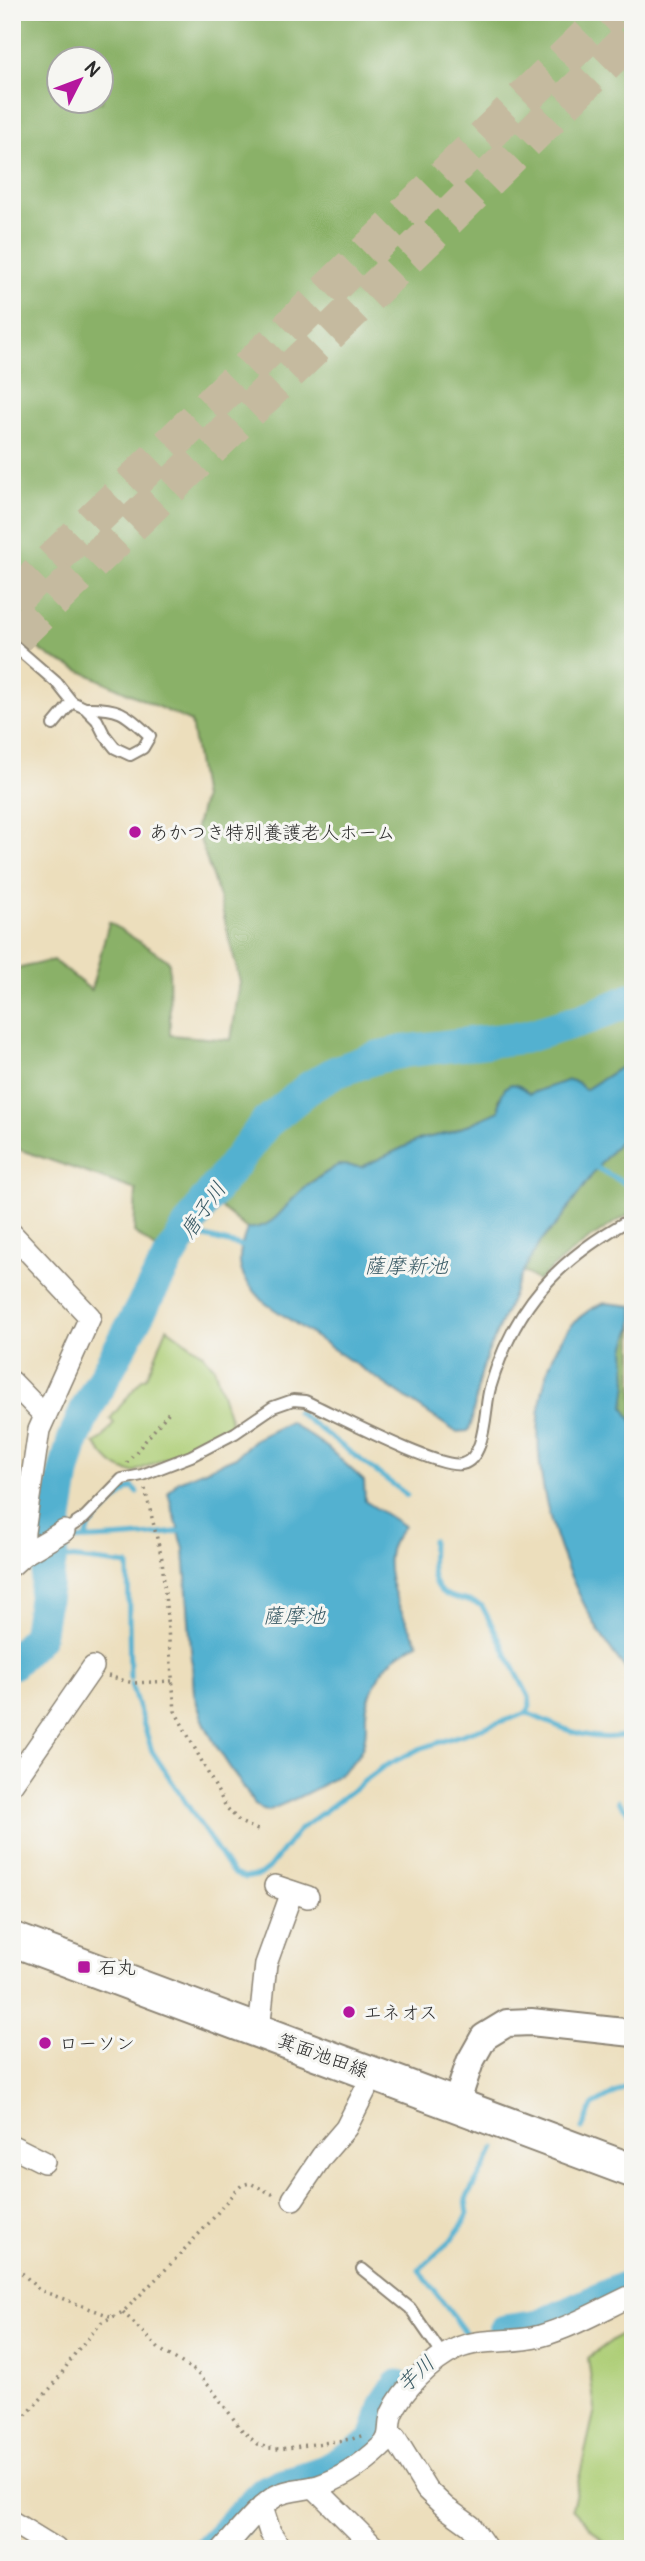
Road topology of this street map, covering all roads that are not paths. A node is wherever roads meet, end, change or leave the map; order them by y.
1 (12, 644) edge
2 (72, 702) junction
3 (85, 708) junction
4 (53, 725) dead end
5 (633, 1218) edge
6 (12, 1234) edge
7 (12, 1382) edge
8 (44, 1415) junction
9 (18, 1526) edge
10 (56, 1535) joint
11 (18, 1560) edge
12 (93, 1667) dead end
13 (12, 1784) edge
14 (291, 1892) dead end
15 (12, 1939) edge
16 (259, 2031) junction
17 (633, 2033) edge
18 (374, 2074) junction
19 (456, 2104) junction
20 (12, 2146) edge
21 (44, 2162) dead end
22 (633, 2171) edge
23 (293, 2199) road end
24 (362, 2269) dead end
25 (633, 2295) edge
26 (440, 2351) junction
27 (390, 2434) junction
28 (314, 2487) junction
29 (262, 2508) junction
30 (12, 2522) edge
31 (56, 2549) edge
32 (223, 2549) edge
33 (281, 2549) edge
34 (376, 2549) edge
35 (487, 2549) edge

1 - 2 lane
2 - 3 lane
2 - 4 lane
3 - 3 lane
5 - 10 lane
6 - 8 street
7 - 8 street
8 - 9 street
9 - 11 street
10 - 11 street
12 - 13 street
14 - 16 street
15 - 16 main road, 箕面池田線
16 - 18 main road, 箕面池田線
17 - 19 street
18 - 19 main road, 箕面池田線
18 - 23 street
19 - 22 main road, 箕面池田線
20 - 21 street
24 - 26 lane
25 - 26 street
26 - 27 street
27 - 28 street
27 - 35 street
28 - 29 street
28 - 34 street
29 - 32 street
29 - 33 street
30 - 31 street

